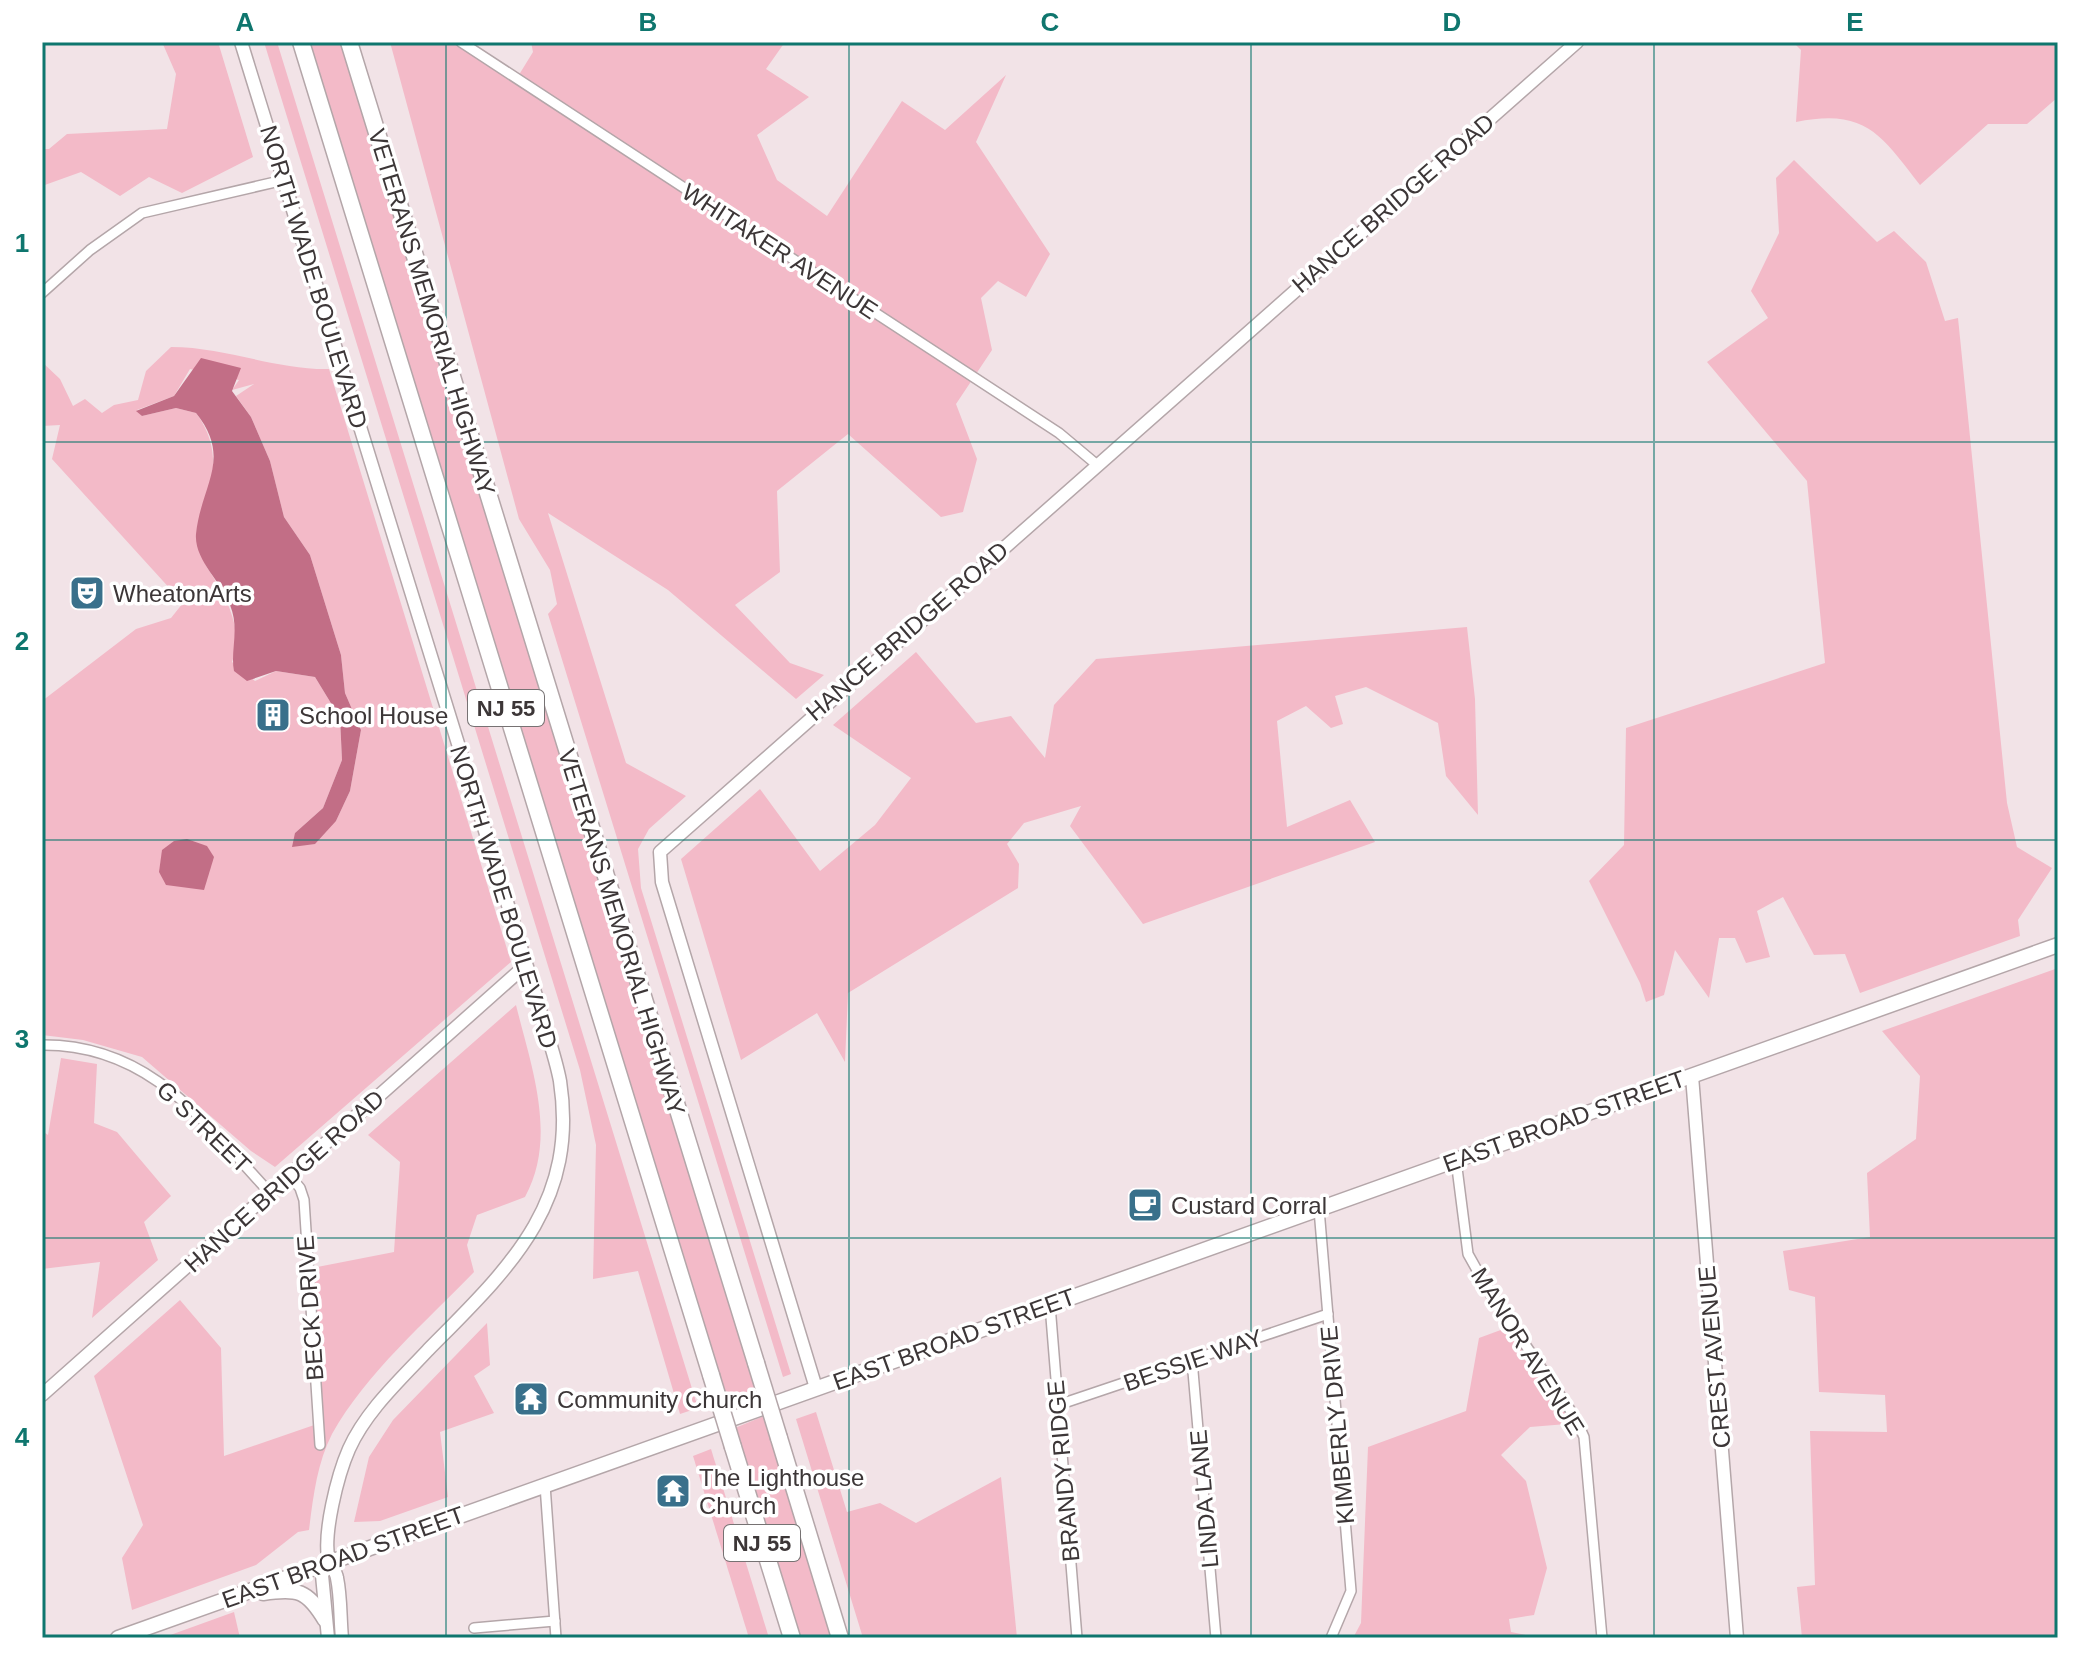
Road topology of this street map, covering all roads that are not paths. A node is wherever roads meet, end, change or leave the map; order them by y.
1 (241, 42) edge
2 (301, 42) edge
3 (349, 42) edge
4 (461, 42) edge
5 (1577, 42) edge
6 (284, 180) junction
7 (42, 293) edge
8 (1096, 464) junction
9 (2058, 945) edge
10 (525, 966) junction
11 (42, 1045) edge
12 (1692, 1076) junction
13 (1456, 1160) junction
14 (290, 1176) junction
15 (270, 1193) junction
16 (1319, 1209) junction
17 (1050, 1305) junction
18 (1328, 1314) junction
19 (1192, 1360) junction
20 (816, 1388) junction
21 (42, 1395) edge
22 (1058, 1405) junction
23 (320, 1445) dead end
24 (545, 1485) junction
25 (329, 1562) junction
26 (239, 1594) junction
27 (325, 1620) junction
28 (555, 1621) junction
29 (474, 1628) dead end
30 (118, 1638) edge
31 (328, 1638) edge
32 (342, 1638) edge
33 (556, 1638) edge
34 (792, 1638) edge
35 (840, 1638) edge
36 (1077, 1638) edge
37 (1216, 1638) edge
38 (1331, 1638) edge
39 (1602, 1638) edge
40 (1737, 1638) edge

1 - 6 street, NORTH WADE BOULEVARD
2 - 34 highway, VETERANS MEMORIAL HIGHWAY / NJ 55, bridge
3 - 35 highway, VETERANS MEMORIAL HIGHWAY / NJ 55, bridge
4 - 8 street, WHITAKER AVENUE
5 - 8 street, HANCE BRIDGE ROAD
6 - 7 street
6 - 10 street, NORTH WADE BOULEVARD
8 - 20 street, HANCE BRIDGE ROAD
9 - 12 main road, EAST BROAD STREET
10 - 14 street, HANCE BRIDGE ROAD
10 - 25 street, NORTH WADE BOULEVARD
11 - 15 street, G STREET
12 - 13 main road, EAST BROAD STREET
12 - 40 street, CREST AVENUE
13 - 16 main road, EAST BROAD STREET
13 - 39 street, MANOR AVENUE
14 - 15 street, HANCE BRIDGE ROAD
14 - 23 street, BECK DRIVE
15 - 21 street, HANCE BRIDGE ROAD
16 - 17 main road, EAST BROAD STREET
16 - 18 street, KIMBERLY DRIVE
17 - 20 main road, EAST BROAD STREET
17 - 22 street, BRANDY RIDGE
18 - 19 street, BESSIE WAY
18 - 38 street, KIMBERLY DRIVE
19 - 22 street, BESSIE WAY
19 - 37 street, LINDA LANE
20 - 24 main road, EAST BROAD STREET
22 - 36 street, BRANDY RIDGE
24 - 25 main road, EAST BROAD STREET
24 - 28 street
25 - 26 main road, EAST BROAD STREET
25 - 27 street, NORTH WADE BOULEVARD
25 - 32 street, NORTH WADE BOULEVARD
26 - 27 main road
26 - 30 main road, EAST BROAD STREET
27 - 31 street, NORTH WADE BOULEVARD
28 - 29 street
28 - 33 street

